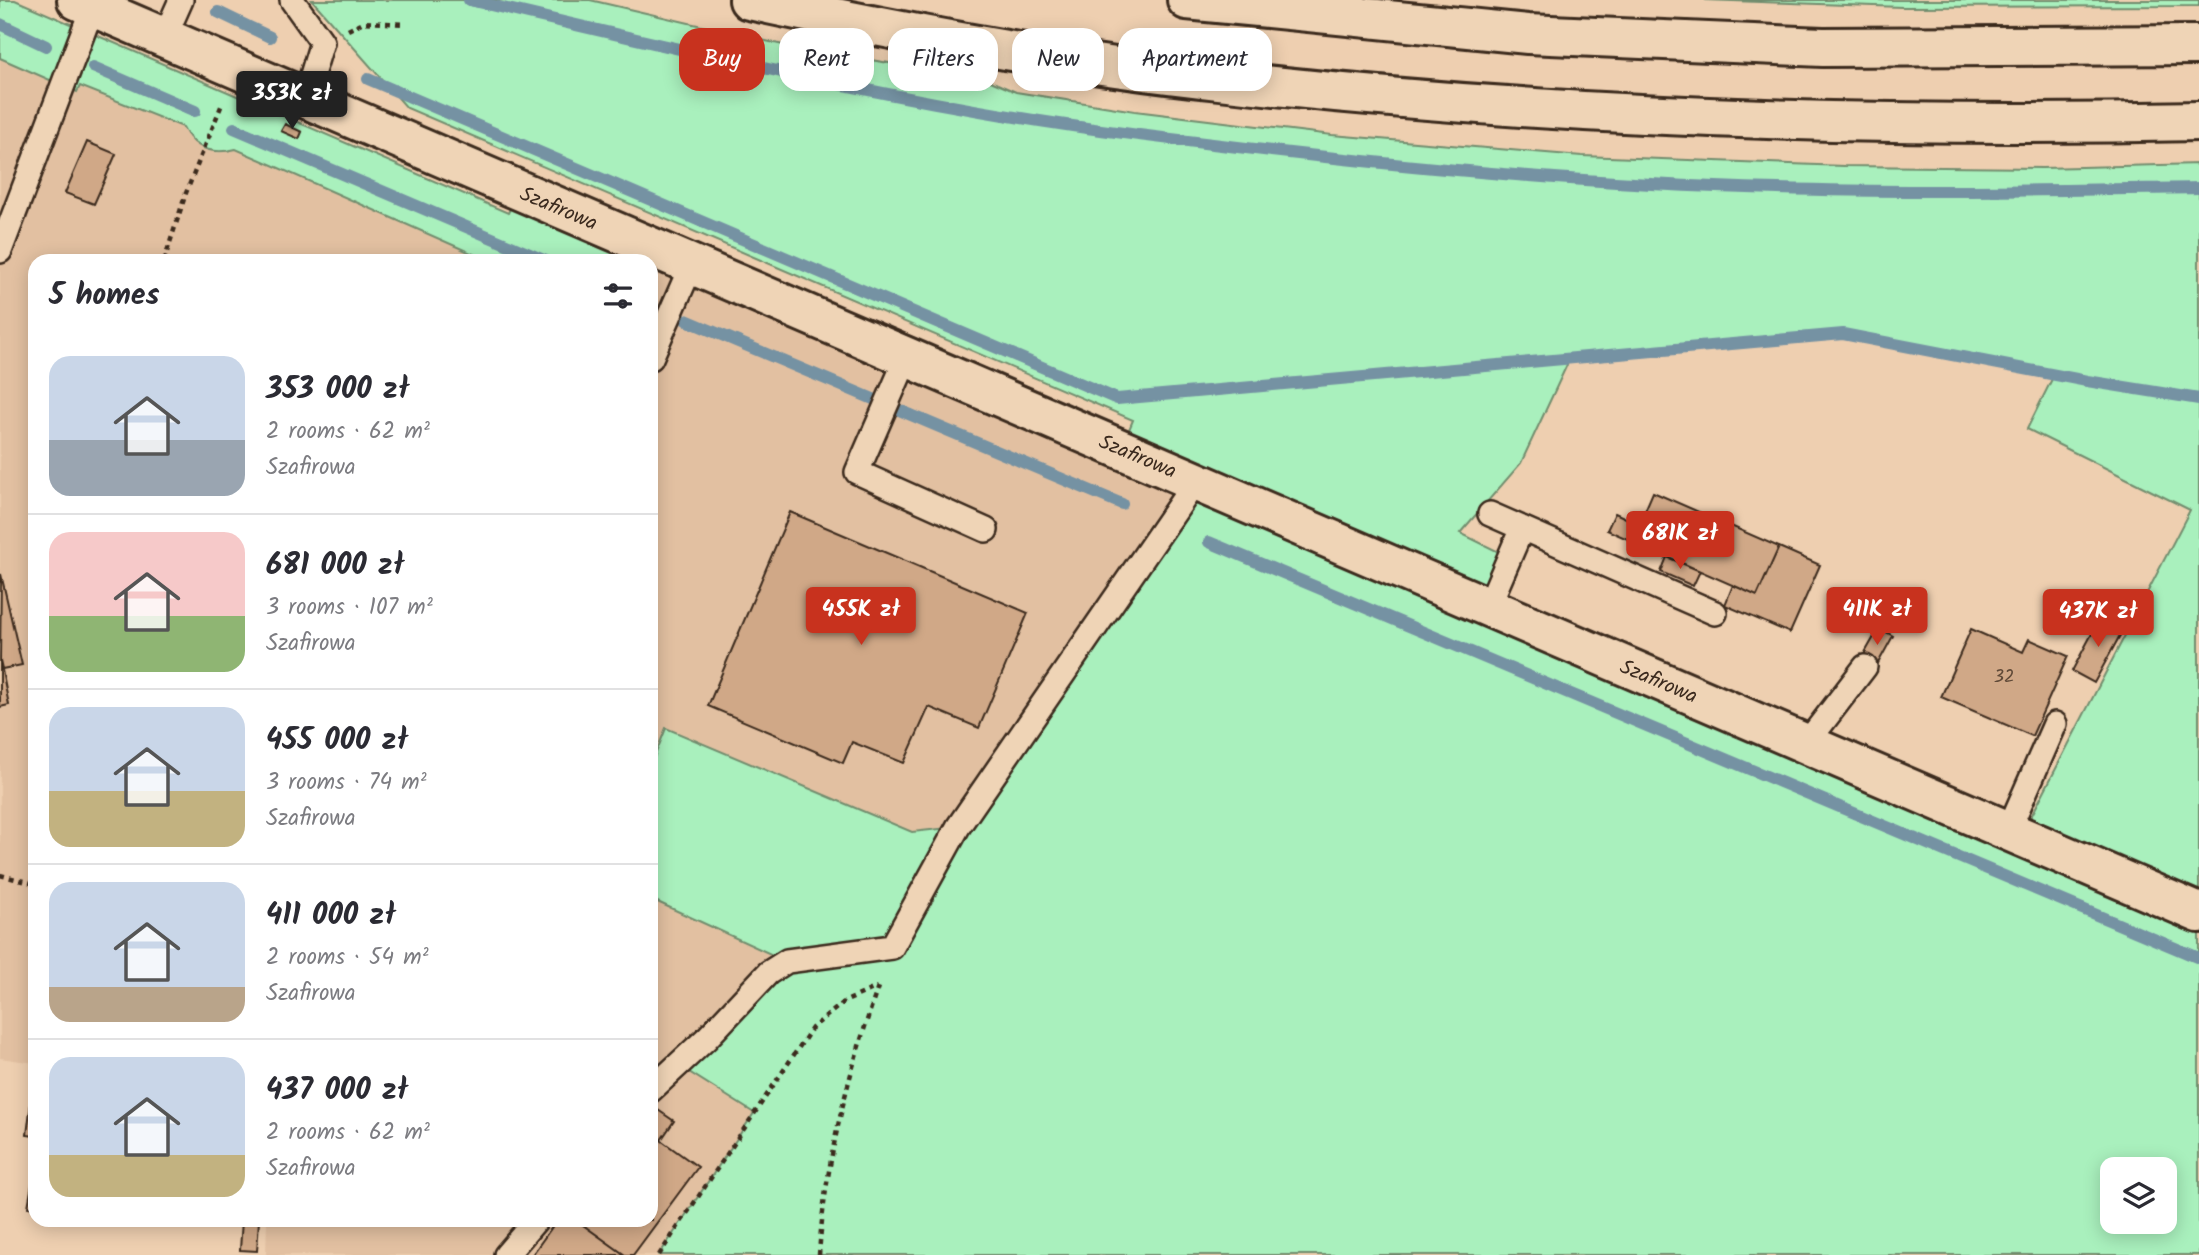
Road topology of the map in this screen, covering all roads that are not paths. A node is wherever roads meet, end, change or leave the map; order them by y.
1 (181, 0) edge
2 (292, 0) edge
3 (749, 0) edge
4 (1187, 0) edge
5 (85, 3) edge
6 (165, 36) junction
7 (2199, 46) edge
8 (305, 98) junction
9 (2199, 121) edge
10 (0, 251) edge
11 (692, 264) junction
12 (658, 342) edge
13 (908, 357) junction
14 (1196, 481) junction
15 (1490, 514) dead end
16 (1522, 528) junction
17 (986, 530) dead end
18 (1488, 607) junction
19 (1715, 613) dead end
20 (1865, 667) dead end
21 (2055, 724) dead end
22 (1806, 744) junction
23 (2008, 831) junction
24 (2199, 913) edge
25 (658, 1084) edge
26 (530, 1227) edge
27 (506, 1255) edge

1 - 6 lane
2 - 8 lane
3 - 9 main road
4 - 7 main road
5 - 6 main road, Szafirowa
5 - 10 lane
6 - 8 main road, Szafirowa
8 - 11 main road, Szafirowa
11 - 12 lane
11 - 13 main road, Szafirowa
13 - 14 main road, Szafirowa
13 - 17 lane
14 - 18 main road, Szafirowa
14 - 25 lane
15 - 16 lane
16 - 18 lane
16 - 19 lane
18 - 22 main road, Szafirowa
20 - 22 lane
21 - 23 lane
22 - 23 main road, Szafirowa
23 - 24 main road, Szafirowa
26 - 27 lane

